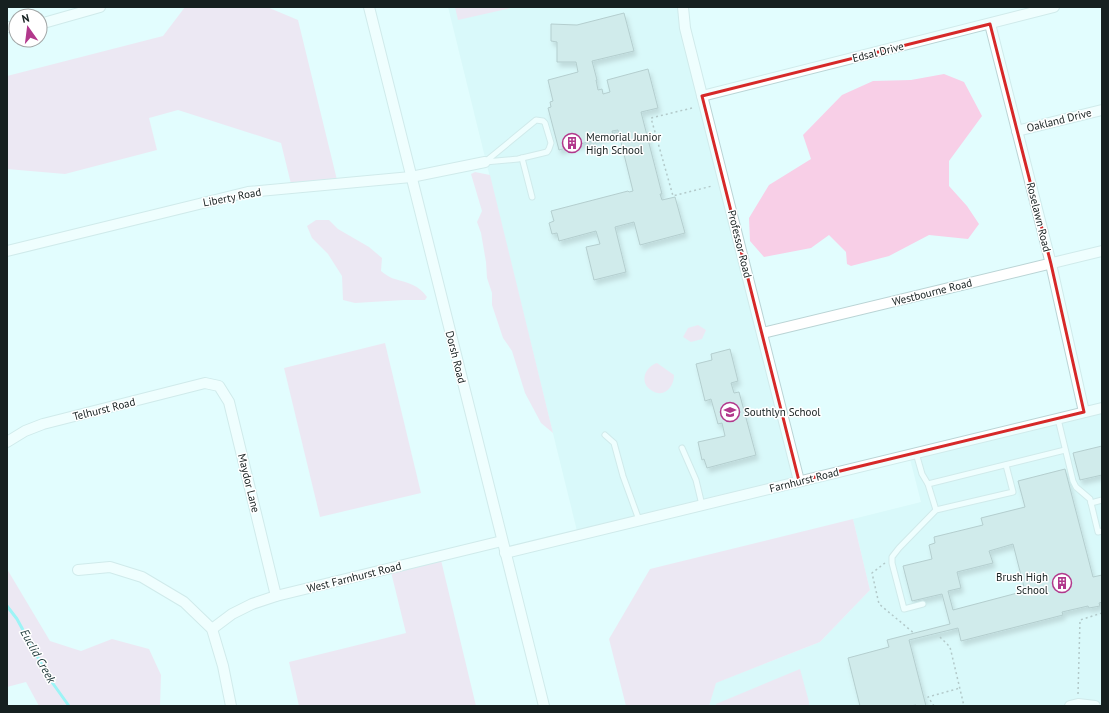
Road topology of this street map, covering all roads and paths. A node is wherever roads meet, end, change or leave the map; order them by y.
1 (100, 7) edge
2 (369, 7) edge
3 (683, 7) edge
4 (1054, 7) edge
5 (48, 22) edge
6 (990, 24) junction
7 (702, 96) junction
8 (692, 108) dead end
9 (1102, 110) edge
10 (1017, 131) junction
11 (522, 158) junction
12 (485, 162) junction
13 (411, 177) junction
14 (712, 186) dead end
15 (532, 197) dead end
16 (7, 251) edge
17 (1102, 251) edge
18 (1051, 264) junction
19 (763, 333) junction
20 (205, 383) joint
21 (1102, 408) edge
22 (1084, 412) junction
23 (1058, 419) junction
24 (605, 435) dead end
25 (7, 442) edge
26 (682, 448) dead end
27 (1065, 450) junction
28 (916, 453) junction
29 (1006, 465) junction
30 (799, 481) junction
31 (928, 484) junction
32 (1102, 500) edge
33 (1091, 502) junction
34 (702, 505) junction
35 (936, 510) junction
36 (639, 520) junction
37 (1102, 531) edge
38 (502, 541) junction
39 (505, 553) junction
40 (892, 557) junction
41 (78, 570) dead end
42 (276, 596) junction
43 (923, 604) dead end
44 (1102, 613) edge
45 (212, 629) junction
46 (915, 634) dead end
47 (940, 637) dead end
48 (960, 688) junction
49 (1075, 705) edge
50 (231, 706) edge
51 (544, 706) edge
52 (934, 706) edge
53 (964, 706) edge
54 (1095, 706) edge

1 - 5 street
2 - 13 street, Dorsh Road
3 - 7 street, Professor Road
4 - 6 street, Edsal Drive
6 - 7 street, Edsal Drive
6 - 10 street, Roselawn Road
7 - 19 street, Professor Road
8 - 14 path
9 - 10 street, Oakland Drive
10 - 18 street, Roselawn Road
11 - 12 lane
11 - 12 lane
11 - 15 lane
12 - 13 street, Liberty Road
13 - 16 street, Liberty Road
13 - 38 street, Dorsh Road
17 - 18 street, Westbourne Road
18 - 19 street, Westbourne Road
18 - 22 street, Roselawn Road
19 - 30 street, Professor Road
20 - 25 street, Telhurst Road
20 - 42 street, Maydor Lane
21 - 22 street, Farnhurst Road
22 - 23 street, Farnhurst Road
23 - 27 lane
23 - 28 street, Farnhurst Road
24 - 36 lane
26 - 34 lane
27 - 29 lane
27 - 33 lane
28 - 30 street, Farnhurst Road
28 - 31 lane
29 - 31 lane
29 - 35 lane
30 - 34 street, Farnhurst Road
31 - 35 lane
32 - 33 lane
33 - 37 lane
34 - 36 street, Farnhurst Road
35 - 40 lane
36 - 39 street, Farnhurst Road
38 - 39 street, Dorsh Road
38 - 42 street, West Farnhurst Road
39 - 51 street, Dorsh Road
40 - 43 lane
40 - 46 path
41 - 45 street
42 - 45 street, West Farnhurst Road
44 - 49 path
45 - 50 street
47 - 48 path
48 - 52 path
48 - 53 path
49 - 54 street

